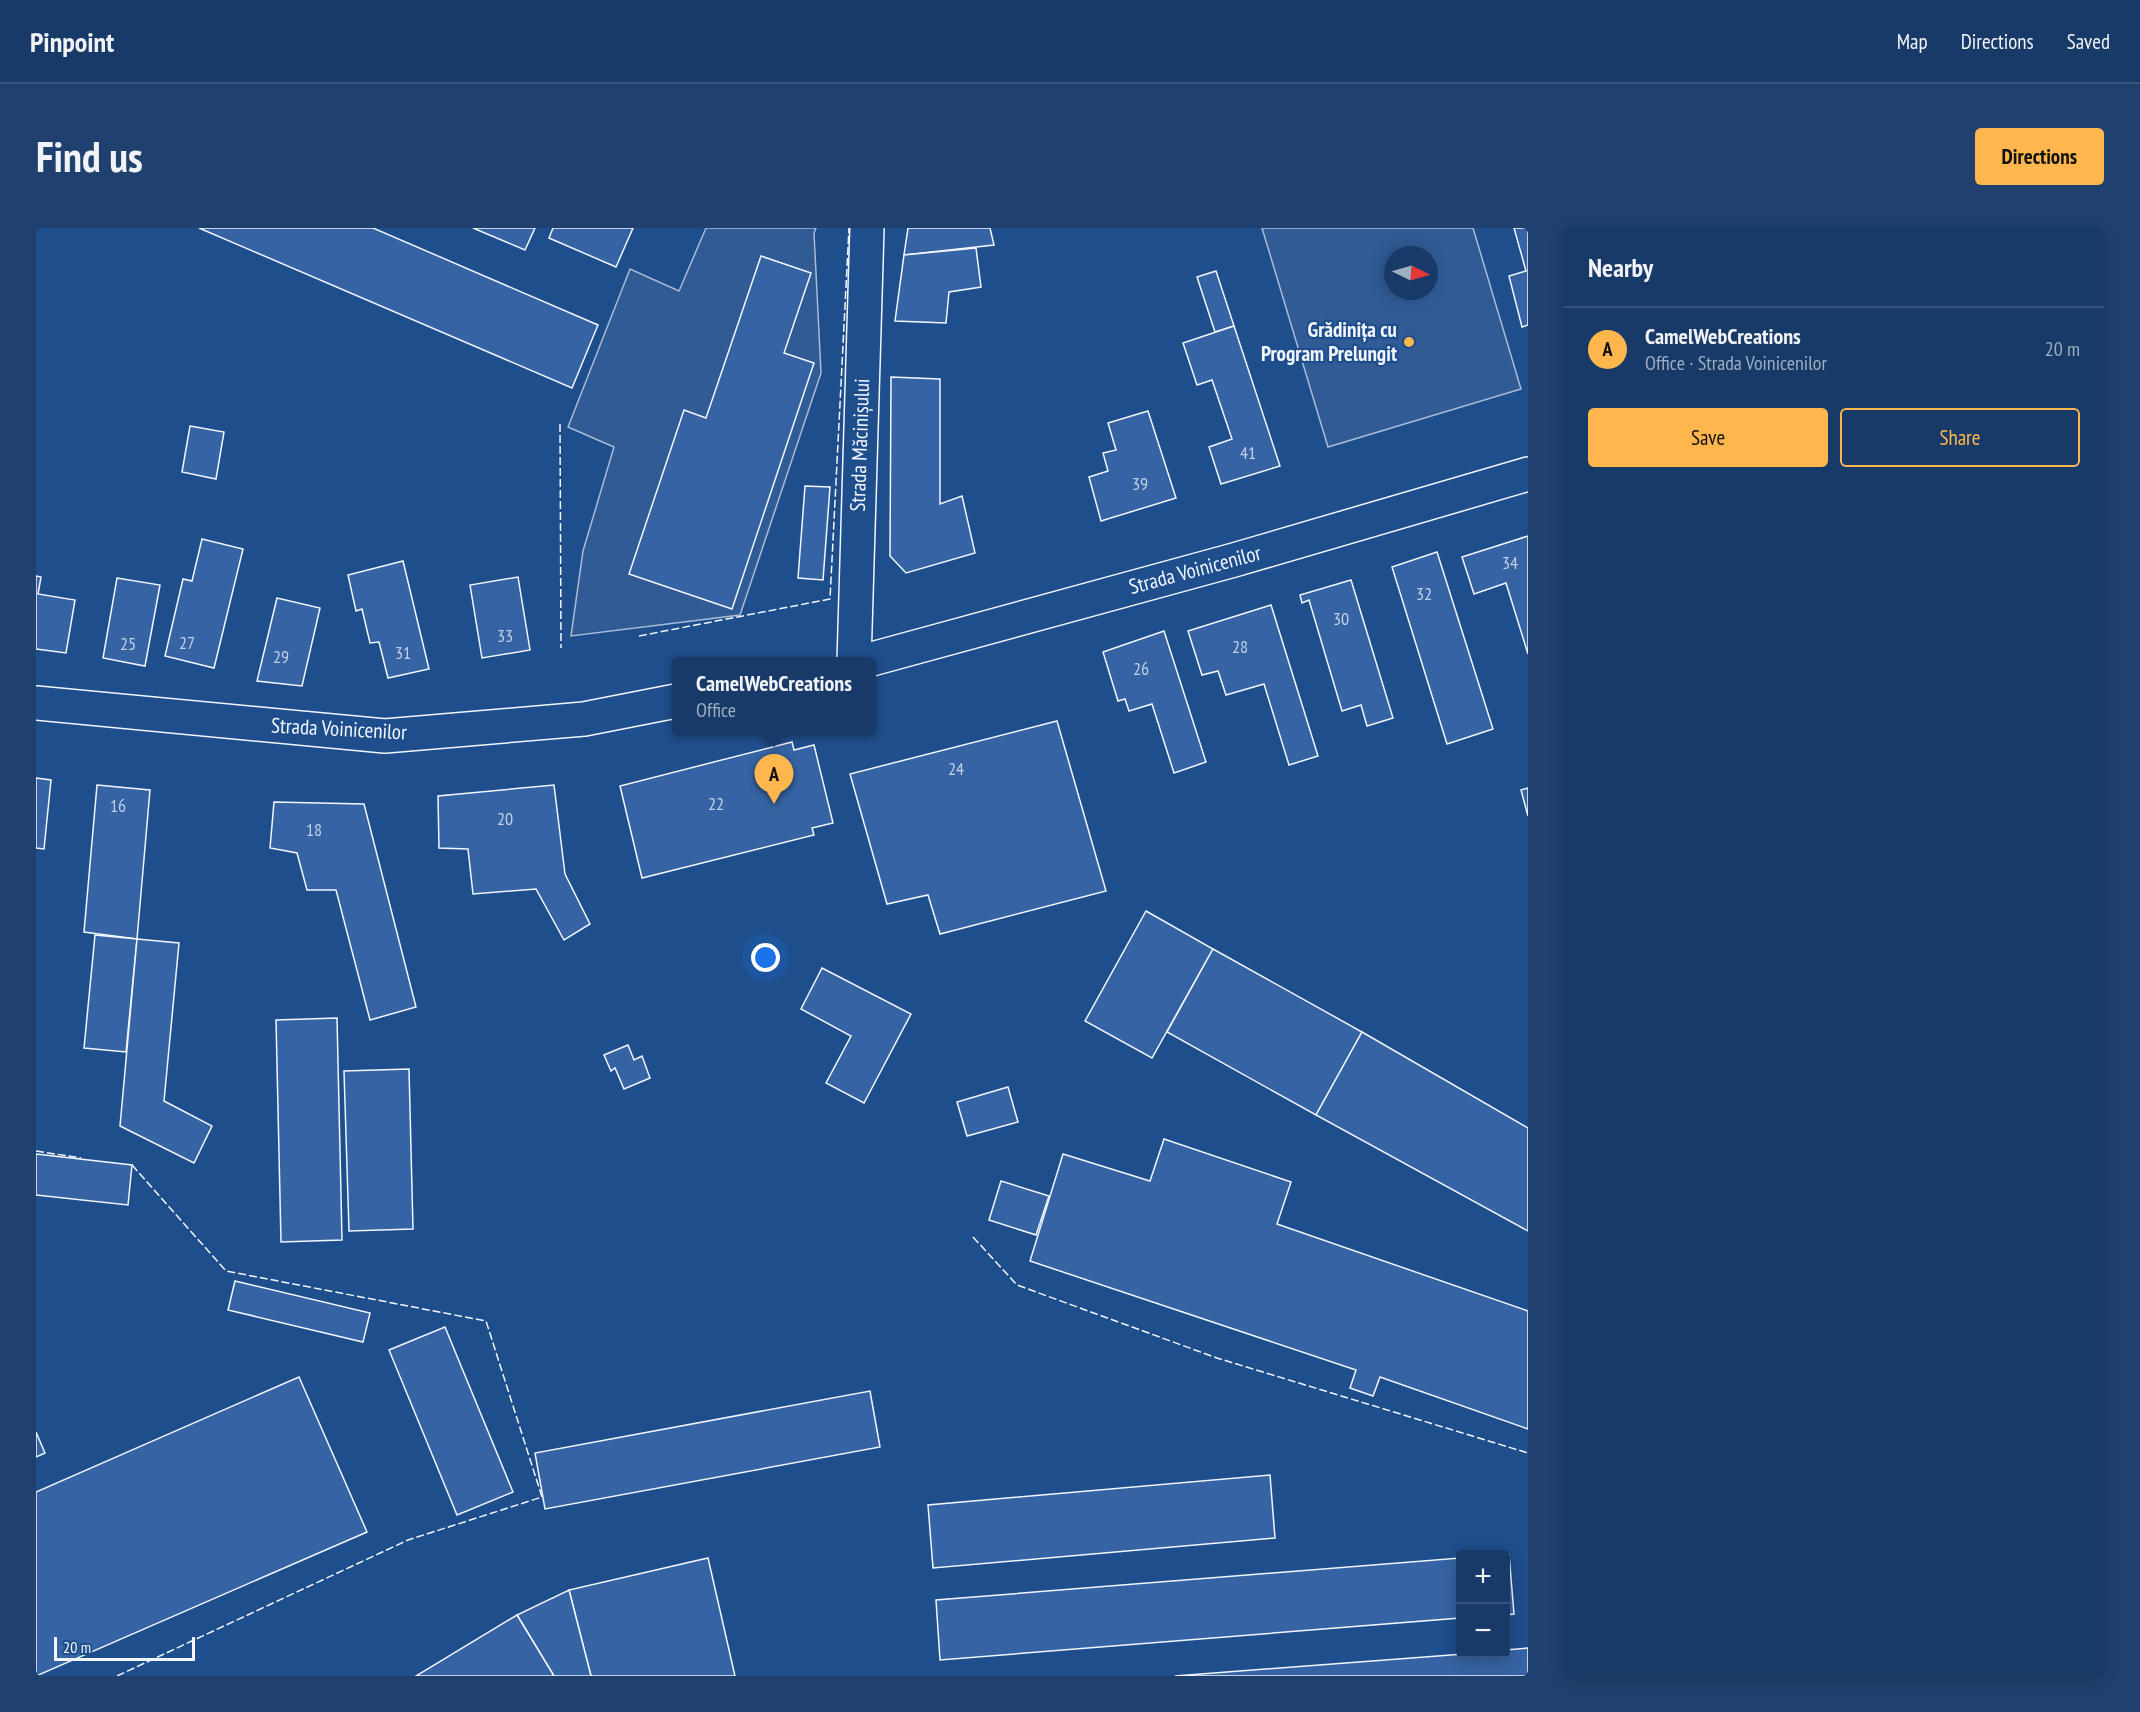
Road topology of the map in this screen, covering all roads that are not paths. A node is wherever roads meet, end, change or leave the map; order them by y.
1 (867, 228) edge
2 (1528, 474) edge
3 (854, 657) edge
4 (876, 658) edge
5 (672, 702) edge
6 (36, 703) edge

1 - 3 street, Strada Măcinișului
2 - 4 street, Strada Voinicenilor
5 - 6 street, Strada Voinicenilor

